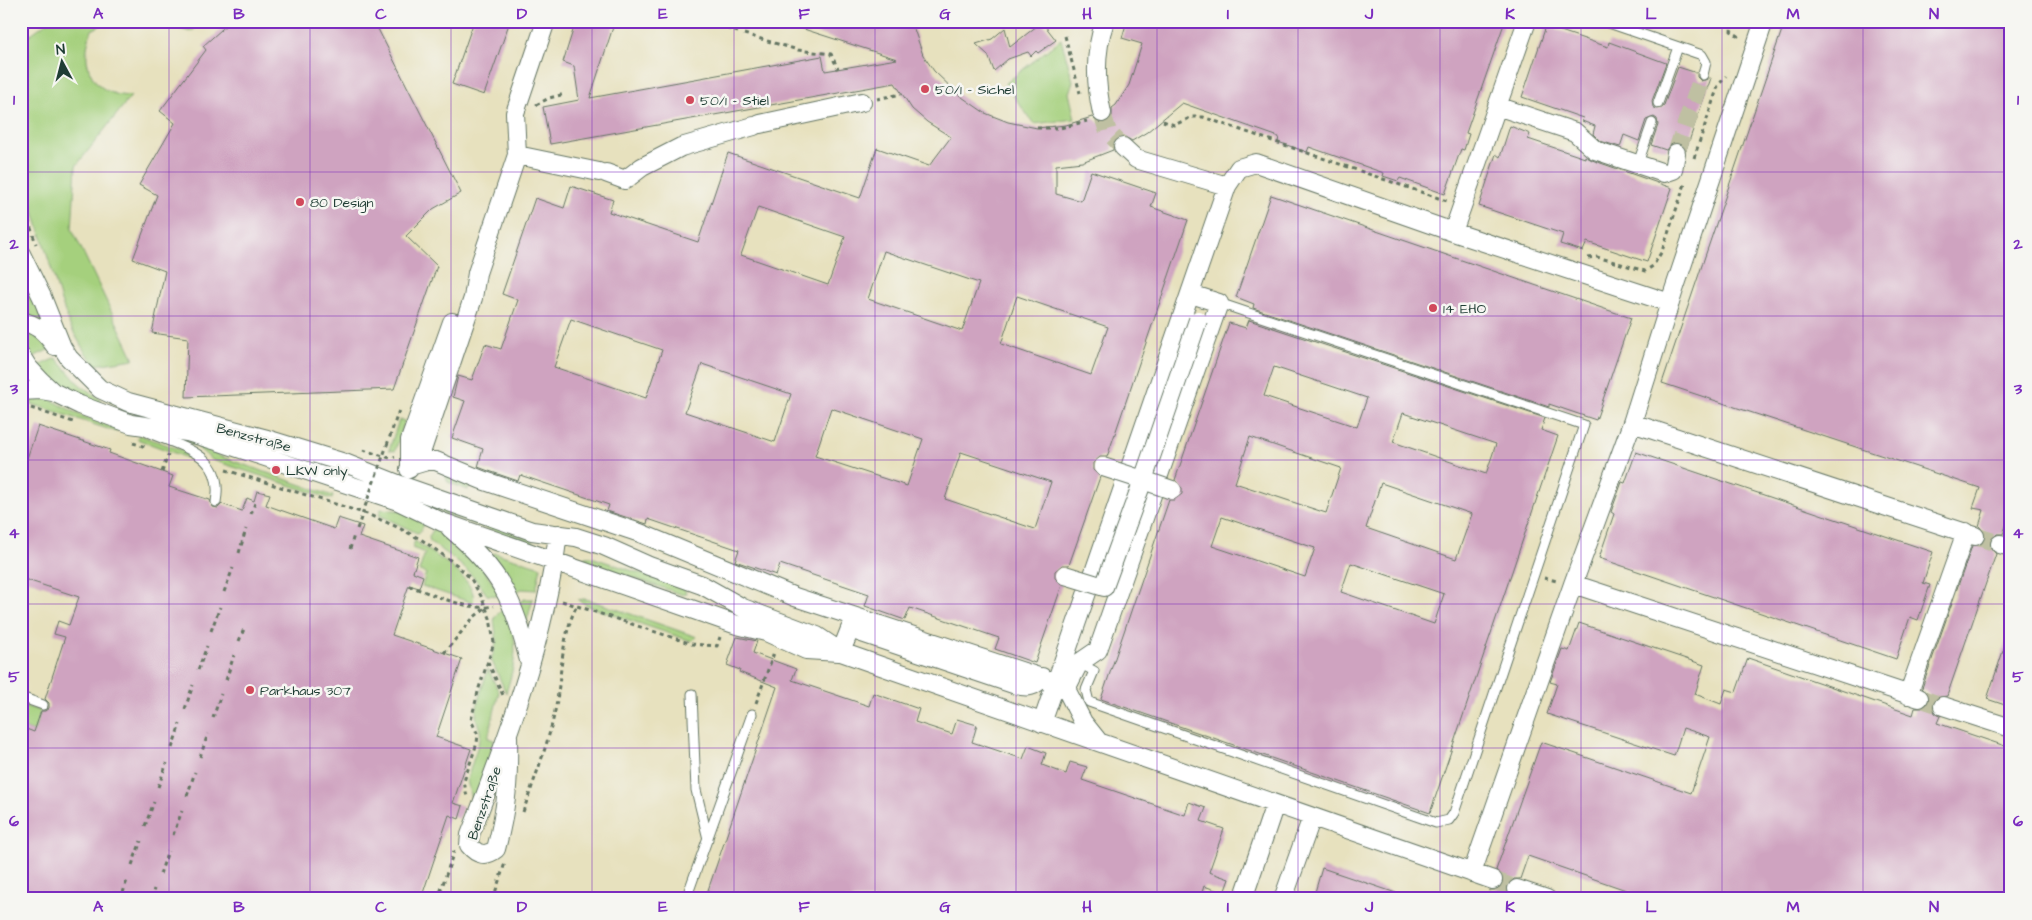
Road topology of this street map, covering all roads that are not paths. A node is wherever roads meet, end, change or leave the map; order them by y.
1 (546, 21) edge
2 (1105, 21) edge
3 (1527, 21) edge
4 (1604, 21) edge
5 (1764, 21) edge
6 (1678, 46) junction
7 (1703, 75) tunnel mouth
8 (862, 102) road end
9 (1658, 103) dead end
10 (1497, 106) junction
11 (1095, 118) tunnel mouth
12 (1652, 123) dead end
13 (1123, 147) tunnel mouth
14 (1676, 153) tunnel mouth
15 (517, 155) junction
16 (1638, 163) junction
17 (1227, 186) junction
18 (1453, 232) junction
19 (30, 253) edge
20 (1205, 298) junction
21 (1670, 303) junction
22 (21, 321) edge
23 (21, 356) edge
24 (69, 358) junction
25 (53, 392) junction
26 (25, 399) edge
27 (1632, 422) junction
28 (128, 432) junction
29 (410, 466) junction
30 (1104, 467) dead end
31 (1143, 480) junction
32 (1172, 490) dead end
33 (400, 494) junction
34 (216, 502) dead end
35 (442, 522) junction
36 (558, 534) junction
37 (555, 562) junction
38 (1065, 575) dead end
39 (1573, 584) junction
40 (768, 625) junction
41 (841, 652) junction
42 (1079, 663) junction
43 (530, 664) junction
44 (1055, 683) junction
45 (692, 694) dead end
46 (21, 697) edge
47 (43, 705) dead end
48 (1943, 706) tunnel mouth
49 (752, 714) dead end
50 (1042, 723) junction
51 (2011, 728) edge
52 (508, 736) junction
53 (1099, 742) junction
54 (1275, 804) junction
55 (1312, 817) junction
56 (708, 840) junction
57 (1472, 873) junction
58 (1493, 880) tunnel mouth
59 (1517, 888) tunnel mouth
60 (686, 899) edge
61 (1243, 899) edge
62 (1283, 899) edge
63 (1546, 899) edge

1 - 15 street
2 - 11 street
3 - 10 street
4 - 6 lane
5 - 21 street
6 - 7 lane
6 - 9 lane
8 - 15 street
10 - 16 street
10 - 18 street
12 - 16 lane
13 - 17 street
14 - 16 street
15 - 29 street
17 - 18 street
17 - 20 street
18 - 21 street
19 - 24 street, Benzstraße
20 - 31 street, bridge
20 - 42 street
20 - 42 lane
20 - 44 street
21 - 27 street
22 - 24 street
23 - 25 street, Benzstraße
24 - 33 street, Benzstraße
25 - 26 street
25 - 28 street, Benzstraße
27 - 39 street
27 - 39 street
28 - 33 street, Benzstraße
28 - 34 lane
29 - 33 street
29 - 44 street
30 - 31 street, bridge
31 - 32 street, bridge
31 - 38 street, bridge
33 - 35 street, Benzstraße
33 - 36 street, Benzstraße
35 - 37 street, Benzstraße
35 - 43 street, Benzstraße
36 - 37 street, Benzstraße
36 - 40 street, Benzstraße
37 - 40 street, Benzstraße
37 - 43 street, Benzstraße
39 - 57 street
40 - 41 street
41 - 44 street
41 - 50 street
42 - 44 street
43 - 52 street, Benzstraße
44 - 50 street
44 - 53 street
45 - 56 lane
46 - 47 lane
48 - 51 street
49 - 56 lane
50 - 53 street
52 - 52 street, Benzstraße
53 - 54 street
54 - 55 street
54 - 61 street
55 - 57 street
55 - 62 street
56 - 60 lane
57 - 58 street
59 - 63 street

